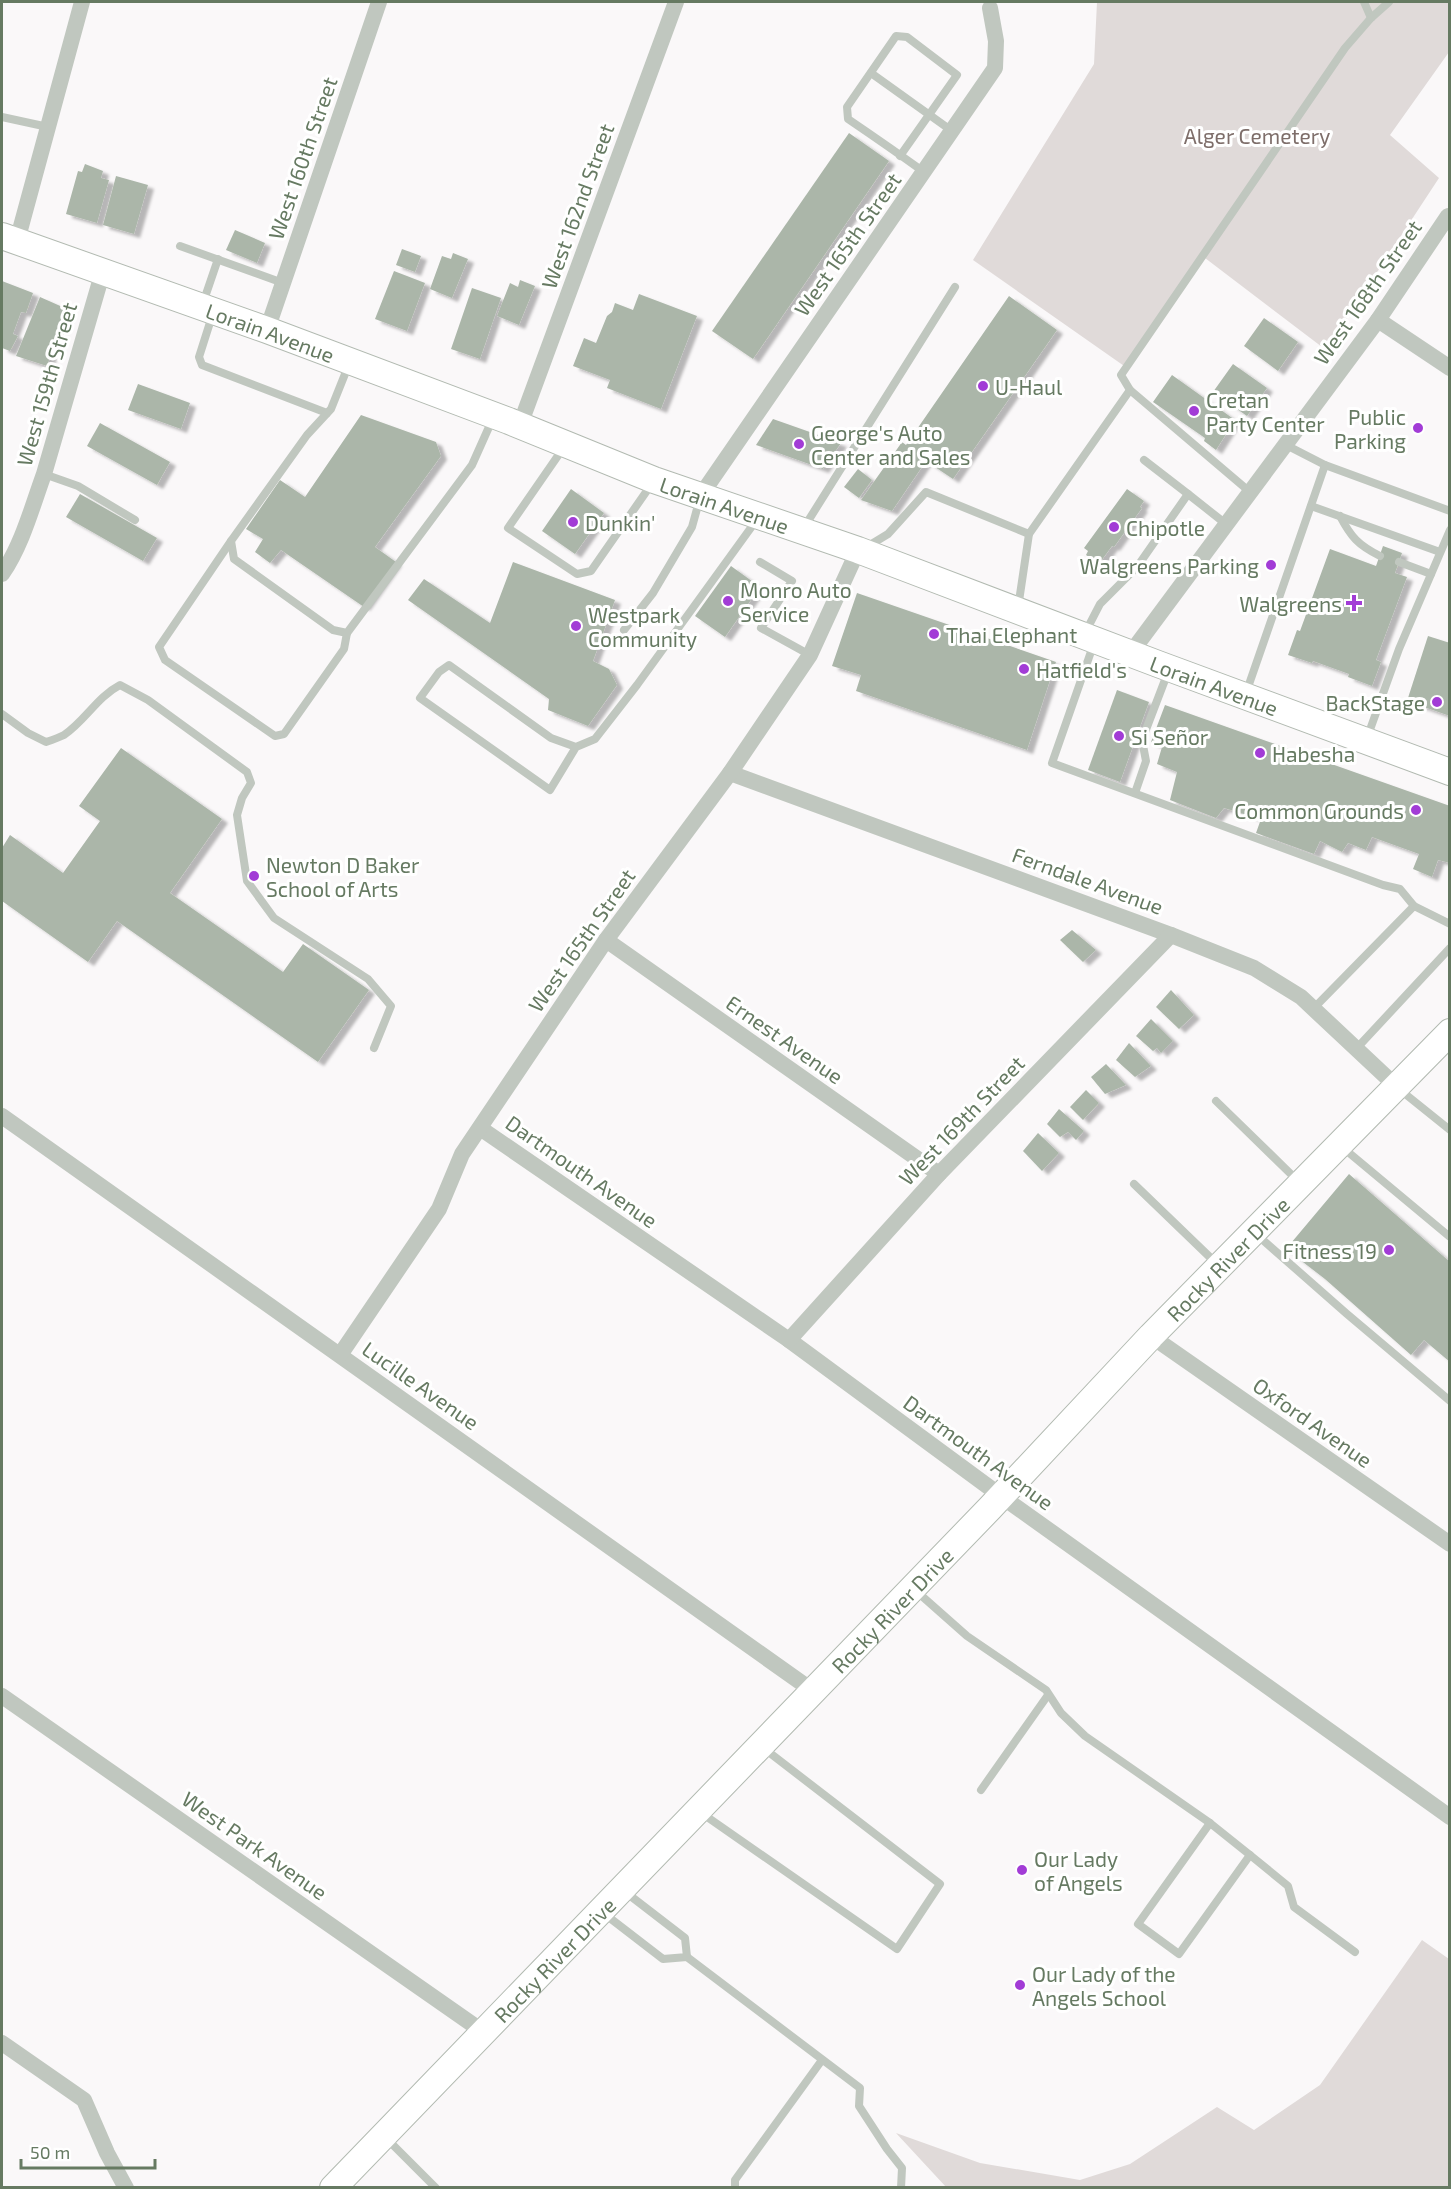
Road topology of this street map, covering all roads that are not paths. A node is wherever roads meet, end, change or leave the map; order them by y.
1 (82, 2) edge
2 (379, 2) edge
3 (676, 2) edge
4 (1364, 2) edge
5 (1389, 2) edge
6 (990, 8) dead end
7 (1371, 18) junction
8 (871, 73) junction
9 (930, 114) junction
10 (2, 117) edge
11 (48, 127) junction
12 (952, 131) junction
13 (900, 156) junction
14 (924, 172) junction
15 (1448, 216) dead end
16 (9, 239) edge
17 (180, 246) dead end
18 (218, 259) junction
19 (103, 271) junction
20 (283, 283) junction
21 (955, 287) dead end
22 (208, 308) junction
23 (1378, 320) junction
24 (267, 330) junction
25 (351, 361) junction
26 (1449, 368) edge
27 (1130, 390) junction
28 (327, 414) junction
29 (495, 415) junction
30 (520, 425) junction
31 (566, 444) junction
32 (1286, 445) junction
33 (1144, 460) dead end
34 (1325, 465) junction
35 (44, 474) junction
36 (654, 480) junction
37 (1251, 492) junction
38 (1188, 494) junction
39 (701, 495) junction
40 (1311, 506) junction
41 (1449, 511) edge
42 (1340, 516) junction
43 (758, 517) junction
44 (135, 520) dead end
45 (1227, 524) junction
46 (1449, 530) edge
47 (801, 532) junction
48 (1029, 534) junction
49 (231, 541) junction
50 (858, 550) junction
51 (1440, 552) junction
52 (1380, 556) dead end
53 (760, 562) dead end
54 (1399, 562) dead end
55 (2, 574) edge
56 (1431, 574) junction
57 (1017, 611) junction
58 (624, 630) dead end
59 (347, 633) junction
60 (1089, 638) junction
61 (1130, 654) junction
62 (810, 655) junction
63 (1169, 668) junction
64 (1245, 696) junction
65 (2, 714) edge
66 (1366, 741) junction
67 (576, 747) junction
68 (730, 772) junction
69 (1449, 772) edge
70 (1135, 793) junction
71 (1414, 906) junction
72 (1449, 924) edge
73 (1171, 935) junction
74 (606, 940) junction
75 (1449, 948) edge
76 (1313, 1009) junction
77 (1449, 1032) edge
78 (374, 1048) dead end
79 (1356, 1049) junction
80 (1396, 1087) junction
81 (1216, 1101) dead end
82 (2, 1116) edge
83 (480, 1128) junction
84 (1449, 1131) edge
85 (1339, 1144) junction
86 (939, 1174) junction
87 (1300, 1183) junction
88 (1134, 1184) dead end
89 (1254, 1231) junction
90 (1449, 1237) edge
91 (1220, 1267) junction
92 (1151, 1336) junction
93 (789, 1340) junction
94 (340, 1354) junction
95 (1449, 1401) edge
96 (1001, 1496) junction
97 (1449, 1544) edge
98 (912, 1588) junction
99 (813, 1691) junction
100 (1048, 1695) junction
101 (2, 1696) edge
102 (760, 1745) junction
103 (981, 1790) dead end
104 (697, 1810) junction
105 (1449, 1817) edge
106 (1210, 1823) junction
107 (1250, 1855) junction
108 (620, 1889) junction
109 (600, 1910) junction
110 (1355, 1952) dead end
111 (687, 1958) junction
112 (482, 2031) junction
113 (2, 2043) edge
114 (822, 2060) junction
115 (383, 2134) junction
116 (126, 2187) edge
117 (333, 2187) edge
118 (436, 2187) edge
119 (735, 2187) edge
120 (901, 2187) edge

1 - 11 street
2 - 20 street, West 160th Street
3 - 30 street, West 162nd Street
4 - 7 lane
5 - 7 lane
6 - 12 street, West 165th Street
7 - 27 lane
8 - 9 lane
8 - 9 lane
8 - 13 lane
9 - 12 lane
9 - 13 lane
10 - 11 lane
11 - 16 street
12 - 14 street, West 165th Street
13 - 14 lane
14 - 39 street, West 165th Street
15 - 23 street, West 168th Street
16 - 19 main road, Lorain Avenue
17 - 18 lane
18 - 20 lane
18 - 22 lane
19 - 22 main road, Lorain Avenue
19 - 35 street, West 159th Street
20 - 24 street, West 160th Street
21 - 47 lane
22 - 24 main road, Lorain Avenue
22 - 28 lane
23 - 26 street
23 - 32 street, West 168th Street
24 - 25 main road, Lorain Avenue
25 - 28 lane
25 - 29 main road, Lorain Avenue
27 - 37 lane
27 - 48 lane
28 - 49 lane
29 - 30 main road, Lorain Avenue
29 - 59 lane
30 - 31 main road, Lorain Avenue
31 - 36 main road, Lorain Avenue
31 - 36 lane
32 - 34 lane
32 - 37 street, West 168th Street
33 - 38 lane
34 - 40 lane
34 - 41 lane
35 - 44 lane
35 - 55 street, West 159th Street
36 - 39 main road, Lorain Avenue
37 - 45 street, West 168th Street
38 - 45 lane
38 - 60 lane
39 - 43 main road, Lorain Avenue
39 - 58 lane
40 - 42 lane
40 - 64 lane
42 - 51 lane
42 - 52 lane
43 - 47 main road, Lorain Avenue
43 - 67 lane
45 - 61 street, West 168th Street
46 - 51 lane
47 - 50 main road, Lorain Avenue
48 - 50 lane
48 - 57 lane
49 - 59 lane
49 - 59 lane
50 - 57 main road, Lorain Avenue
50 - 62 street, West 165th Street
51 - 56 lane
53 - 62 lane
54 - 56 lane
56 - 66 lane
57 - 60 main road, Lorain Avenue
60 - 61 main road, Lorain Avenue
60 - 70 lane
61 - 63 main road, Lorain Avenue
62 - 68 street, West 165th Street
63 - 64 main road, Lorain Avenue
63 - 70 lane
64 - 66 main road, Lorain Avenue
65 - 78 lane
66 - 69 main road, Lorain Avenue
67 - 67 lane
68 - 73 street, Ferndale Avenue
68 - 74 street, West 165th Street
70 - 71 lane
71 - 72 lane
71 - 76 lane
73 - 76 street, Ferndale Avenue
73 - 86 street, West 169th Street
74 - 83 street, West 165th Street
74 - 86 street, Ernest Avenue
75 - 79 lane
76 - 79 street, Ferndale Avenue
77 - 80 main road, Rocky River Drive
79 - 80 street, Ferndale Avenue
80 - 84 lane
80 - 85 main road, Rocky River Drive
81 - 87 lane
82 - 94 street, Lucille Avenue
83 - 93 street, Dartmouth Avenue
83 - 94 street, West 165th Street
85 - 87 main road, Rocky River Drive
85 - 90 lane
86 - 93 street, West 169th Street
87 - 89 main road, Rocky River Drive
88 - 91 lane
89 - 91 main road, Rocky River Drive
89 - 95 lane
91 - 92 main road, Rocky River Drive
92 - 96 main road, Rocky River Drive
92 - 97 street, Oxford Avenue
93 - 96 street, Dartmouth Avenue
94 - 99 street, Lucille Avenue
96 - 98 main road, Rocky River Drive
96 - 105 street, Dartmouth Avenue
98 - 99 main road, Rocky River Drive
98 - 100 lane
99 - 102 main road, Rocky River Drive
100 - 103 lane
100 - 106 lane
101 - 112 street, West Park Avenue
102 - 104 main road, Rocky River Drive
102 - 104 lane
104 - 108 main road, Rocky River Drive
106 - 107 lane
106 - 107 lane
107 - 110 lane
108 - 109 main road, Rocky River Drive
108 - 111 lane
109 - 111 lane
109 - 112 main road, Rocky River Drive
111 - 114 lane
112 - 115 main road, Rocky River Drive
113 - 116 street
114 - 119 lane
114 - 120 lane
115 - 117 main road, Rocky River Drive
115 - 118 lane

